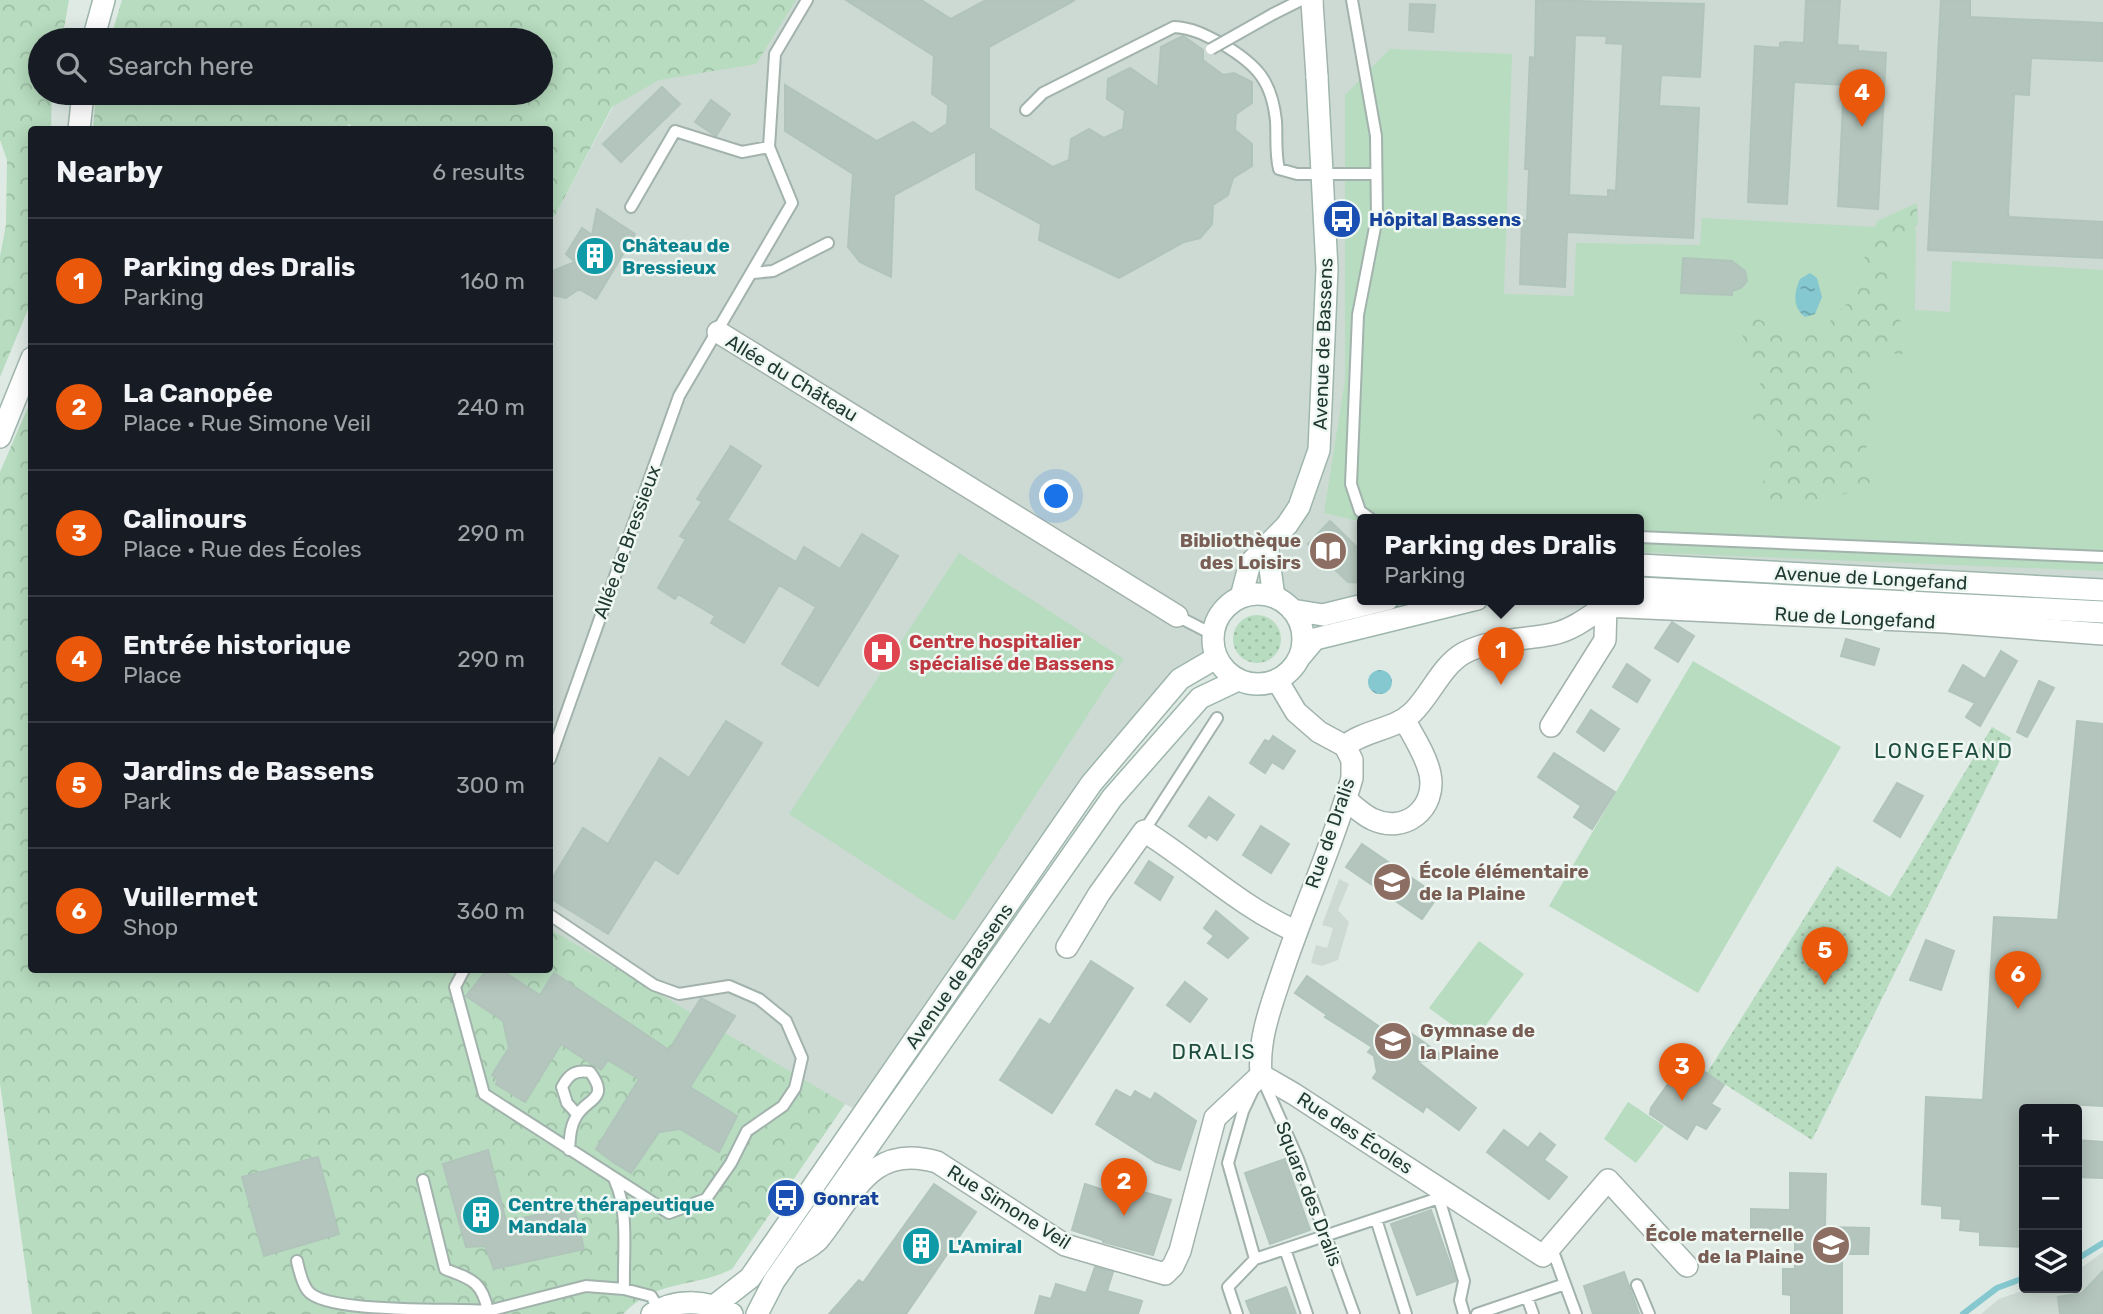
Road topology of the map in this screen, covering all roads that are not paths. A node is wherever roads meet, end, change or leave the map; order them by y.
1 (104, 0) edge
2 (807, 0) edge
3 (1352, 0) edge
4 (1308, 1) edge
5 (96, 28) edge
6 (1211, 49) dead end
7 (82, 105) edge
8 (1026, 110) dead end
9 (79, 126) edge
10 (769, 147) junction
11 (1322, 173) junction
12 (1375, 174) junction
13 (631, 207) dead end
14 (828, 243) dead end
15 (753, 273) junction
16 (718, 332) junction
17 (28, 368) edge
18 (0, 437) edge
19 (1364, 514) edge
20 (1644, 537) edge
21 (1267, 547) junction
22 (2103, 557) edge
23 (1644, 565) edge
24 (1644, 588) edge
25 (2103, 590) edge
26 (1241, 597) junction
27 (1274, 597) junction
28 (1364, 605) edge
29 (1452, 605) edge
30 (1606, 606) junction
31 (1292, 610) junction
32 (2103, 612) edge
33 (1177, 616) joint
34 (1212, 634) junction
35 (2103, 634) edge
36 (1299, 657) junction
37 (1216, 658) junction
38 (1238, 680) junction
39 (1277, 680) junction
40 (1217, 719) dead end
41 (1404, 719) junction
42 (1551, 726) dead end
43 (1345, 746) junction
44 (553, 751) edge
45 (1346, 800) junction
46 (1144, 831) junction
47 (553, 917) edge
48 (1295, 932) junction
49 (1067, 947) dead end
50 (462, 973) edge
51 (1261, 1075) junction
52 (577, 1114) dead end
53 (569, 1150) junction
54 (423, 1180) dead end
55 (615, 1180) junction
56 (1437, 1192) junction
57 (1376, 1219) junction
58 (1326, 1235) junction
59 (1551, 1246) junction
60 (1285, 1249) junction
61 (791, 1258) junction
62 (1255, 1259) junction
63 (297, 1261) dead end
64 (1687, 1266) dead end
65 (1565, 1284) junction
66 (1637, 1286) dead end
67 (624, 1289) junction
68 (1527, 1297) junction
69 (723, 1310) edge
70 (488, 1311) junction
71 (656, 1312) edge
72 (757, 1314) edge
73 (1237, 1314) edge
74 (1307, 1314) edge
75 (1354, 1314) edge
76 (1406, 1314) edge
77 (1464, 1314) edge
78 (1477, 1314) edge
79 (1533, 1314) edge
80 (1576, 1314) edge
81 (1649, 1314) edge

1 - 5 street
2 - 10 lane, Allée du Château
3 - 12 lane
4 - 6 lane, bridge
4 - 11 street, Avenue de Bassens
7 - 9 street
8 - 11 lane
10 - 13 lane
10 - 15 lane, Allée du Château
11 - 12 lane
11 - 21 street, Avenue de Bassens
12 - 19 lane
14 - 15 lane
15 - 16 lane, Allée du Château
16 - 33 street, Allée du Château
16 - 44 lane, Allée de Bressieux
17 - 18 street
20 - 22 lane
21 - 26 street, Avenue de Bassens
21 - 27 street
23 - 25 street, Avenue de Longefand
24 - 32 street, Avenue de Longefand
26 - 27 street
26 - 34 street
27 - 31 street
28 - 31 street
29 - 36 street
30 - 35 street, Rue de Longefand
30 - 41 street
30 - 42 street
31 - 36 street
33 - 34 lane
34 - 37 street
36 - 39 street
37 - 38 street
37 - 69 street, Avenue de Bassens
38 - 39 street
38 - 61 street, Avenue de Bassens
39 - 43 street
40 - 46 lane
41 - 43 street
41 - 45 street
43 - 45 street, Rue de Dralis
45 - 48 street, Rue de Dralis
46 - 48 street
46 - 49 street
47 - 55 lane
48 - 51 street
50 - 53 lane
51 - 56 street, Rue des Écoles
51 - 58 lane, Square des Dralis
51 - 61 street, Rue Simone Veil
51 - 62 lane
52 - 53 lane
53 - 55 lane
54 - 70 lane
55 - 67 lane
56 - 57 lane
56 - 59 street, Rue des Écoles
56 - 77 lane
57 - 58 lane
57 - 76 lane
58 - 60 lane
58 - 75 lane, Square des Dralis
59 - 64 street
59 - 65 lane
60 - 62 lane
60 - 74 lane
61 - 72 street, Avenue de Bassens
62 - 73 lane
63 - 70 lane
65 - 68 lane
65 - 80 lane
66 - 81 lane
67 - 70 lane
67 - 71 lane
68 - 78 lane
68 - 79 lane
69 - 71 street

